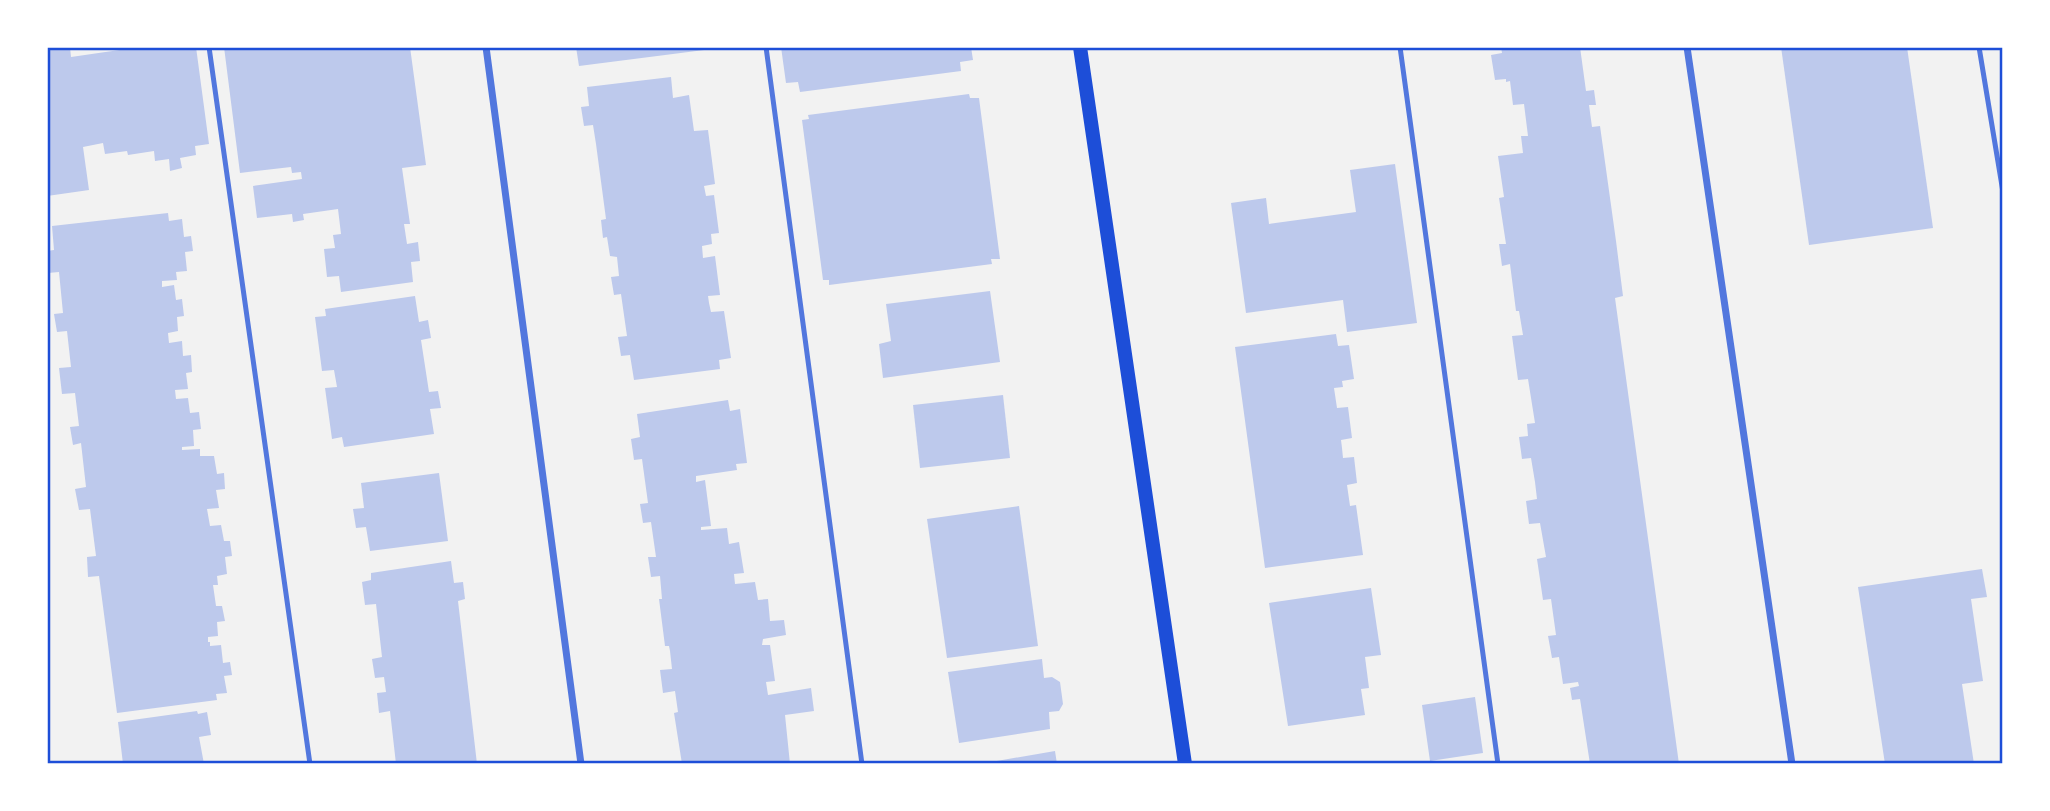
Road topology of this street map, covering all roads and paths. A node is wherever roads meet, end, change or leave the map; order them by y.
1 (209, 47) edge
2 (486, 47) edge
3 (766, 47) edge
4 (1080, 47) edge
5 (1400, 47) edge
6 (1687, 47) edge
7 (1979, 47) edge
8 (2003, 192) edge
9 (310, 764) edge
10 (581, 764) edge
11 (862, 764) edge
12 (1185, 764) edge
13 (1497, 764) edge
14 (1792, 764) edge

1 - 9 lane
2 - 10 street
3 - 11 lane
4 - 12 main road
5 - 13 lane
6 - 14 street
7 - 8 lane

